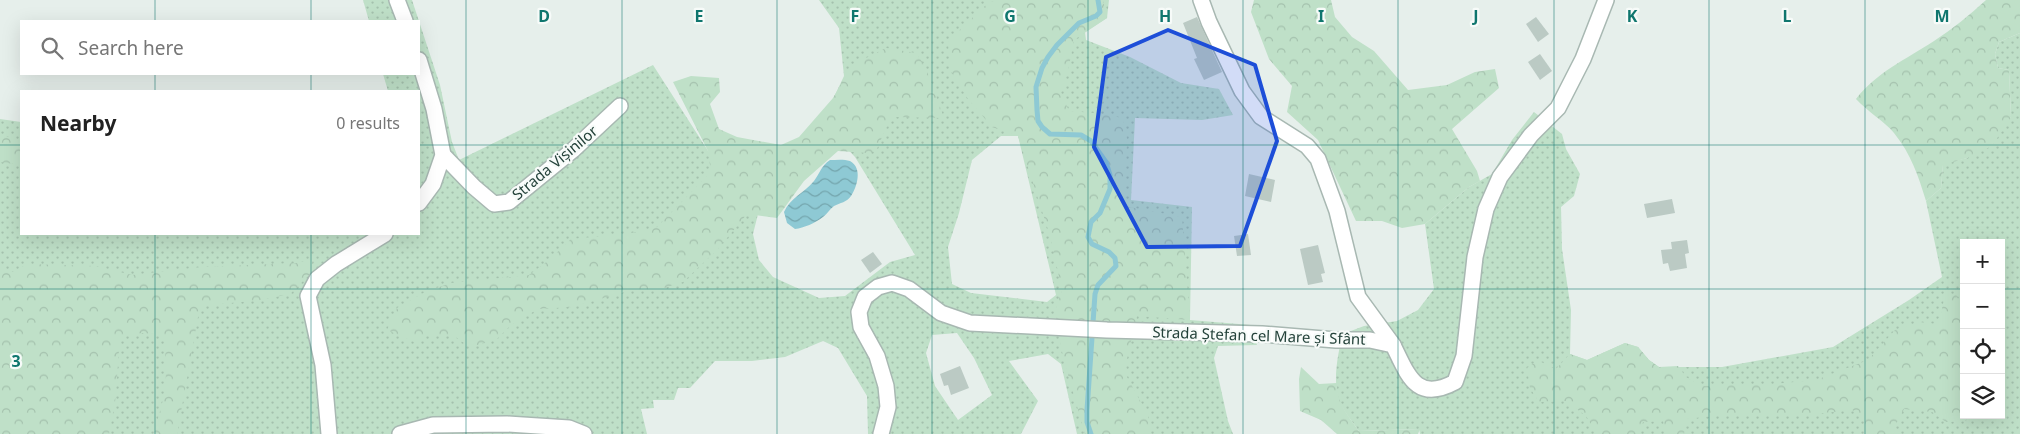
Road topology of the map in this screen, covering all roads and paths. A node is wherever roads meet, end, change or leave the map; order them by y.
1 (398, 0) edge
2 (1201, 0) edge
3 (1606, 0) edge
4 (405, 20) edge
5 (420, 63) edge
6 (620, 106) dead end
7 (443, 155) junction
8 (420, 202) edge
9 (383, 235) edge
10 (1393, 346) junction
11 (329, 434) edge
12 (400, 434) edge
13 (584, 434) edge
14 (881, 434) edge

1 - 4 street
2 - 10 street
3 - 10 street
5 - 7 street
6 - 7 street, Strada Vișinilor
7 - 8 street
9 - 11 street
10 - 14 street, Strada Ștefan cel Mare și Sfânt
12 - 13 street

